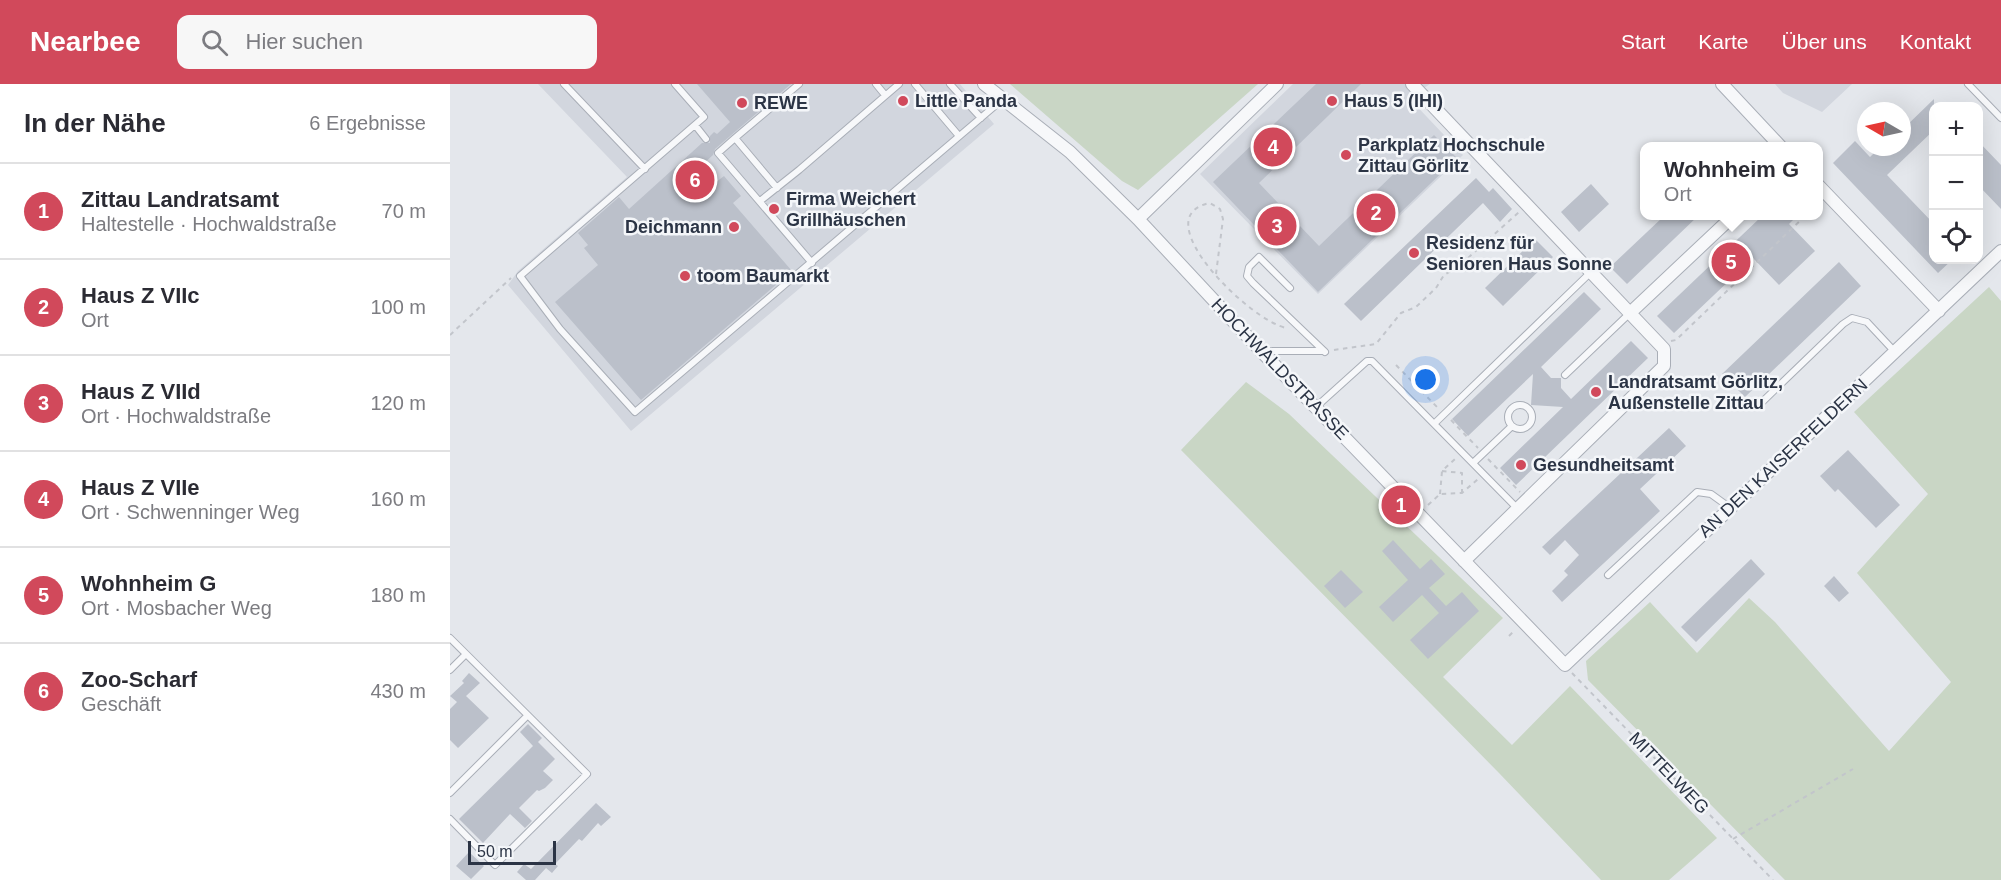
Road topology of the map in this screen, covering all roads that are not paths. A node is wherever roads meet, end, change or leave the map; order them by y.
1 (564, 84) edge
2 (675, 84) edge
3 (799, 84) edge
4 (876, 84) edge
5 (899, 84) edge
6 (915, 84) edge
7 (950, 84) edge
8 (984, 84) edge
9 (1277, 84) edge
10 (1412, 84) edge
11 (1722, 84) edge
12 (1968, 84) edge
13 (885, 95) junction
14 (1004, 99) junction
15 (981, 118) junction
16 (2001, 118) edge
17 (694, 125) junction
18 (959, 136) junction
19 (735, 138) junction
20 (706, 139) dead end
21 (1776, 142) edge
22 (645, 170) junction
23 (777, 188) junction
24 (1823, 190) edge
25 (760, 201) junction
26 (1138, 219) junction
27 (1728, 220) edge
28 (2001, 251) edge
29 (812, 263) junction
30 (1591, 272) junction
31 (1290, 288) dead end
32 (1939, 311) junction
33 (1630, 313) junction
34 (1261, 351) junction
35 (1895, 352) junction
36 (1565, 375) dead end
37 (1759, 405) dead end
38 (1316, 407) junction
39 (1435, 423) junction
40 (1512, 426) dead end
41 (1473, 463) junction
42 (1522, 504) junction
43 (1730, 507) junction
44 (1464, 561) junction
45 (1608, 576) dead end
46 (450, 638) edge
47 (466, 654) junction
48 (1565, 665) joint
49 (450, 670) edge
50 (527, 716) junction
51 (450, 793) edge
52 (450, 819) edge

1 - 22 lane
2 - 17 lane
3 - 19 lane
4 - 13 lane
5 - 13 lane
6 - 18 lane
7 - 15 lane
8 - 14 street, HOCHWALDSTRASSE
9 - 26 street
10 - 30 street
11 - 21 street
12 - 16 lane
13 - 23 lane
14 - 15 lane
14 - 26 street, HOCHWALDSTRASSE
15 - 18 lane
17 - 20 lane
17 - 22 lane
18 - 29 lane
19 - 23 lane
19 - 25 lane
22 - 29 lane
23 - 25 lane
24 - 32 street
25 - 29 lane
26 - 34 street, HOCHWALDSTRASSE
27 - 33 street
28 - 32 street, AN DEN KAISERFELDERN
30 - 33 street
30 - 39 lane
31 - 34 lane
32 - 35 street, AN DEN KAISERFELDERN
33 - 36 lane
33 - 42 street
34 - 38 street, HOCHWALDSTRASSE
35 - 37 lane
35 - 43 street, AN DEN KAISERFELDERN
38 - 39 lane
38 - 44 street, HOCHWALDSTRASSE
39 - 41 lane
40 - 41 lane
41 - 42 lane
42 - 44 street
43 - 45 lane
43 - 48 street, AN DEN KAISERFELDERN
44 - 48 street, HOCHWALDSTRASSE
46 - 47 lane
47 - 49 lane
47 - 50 lane
50 - 51 lane
50 - 52 lane

